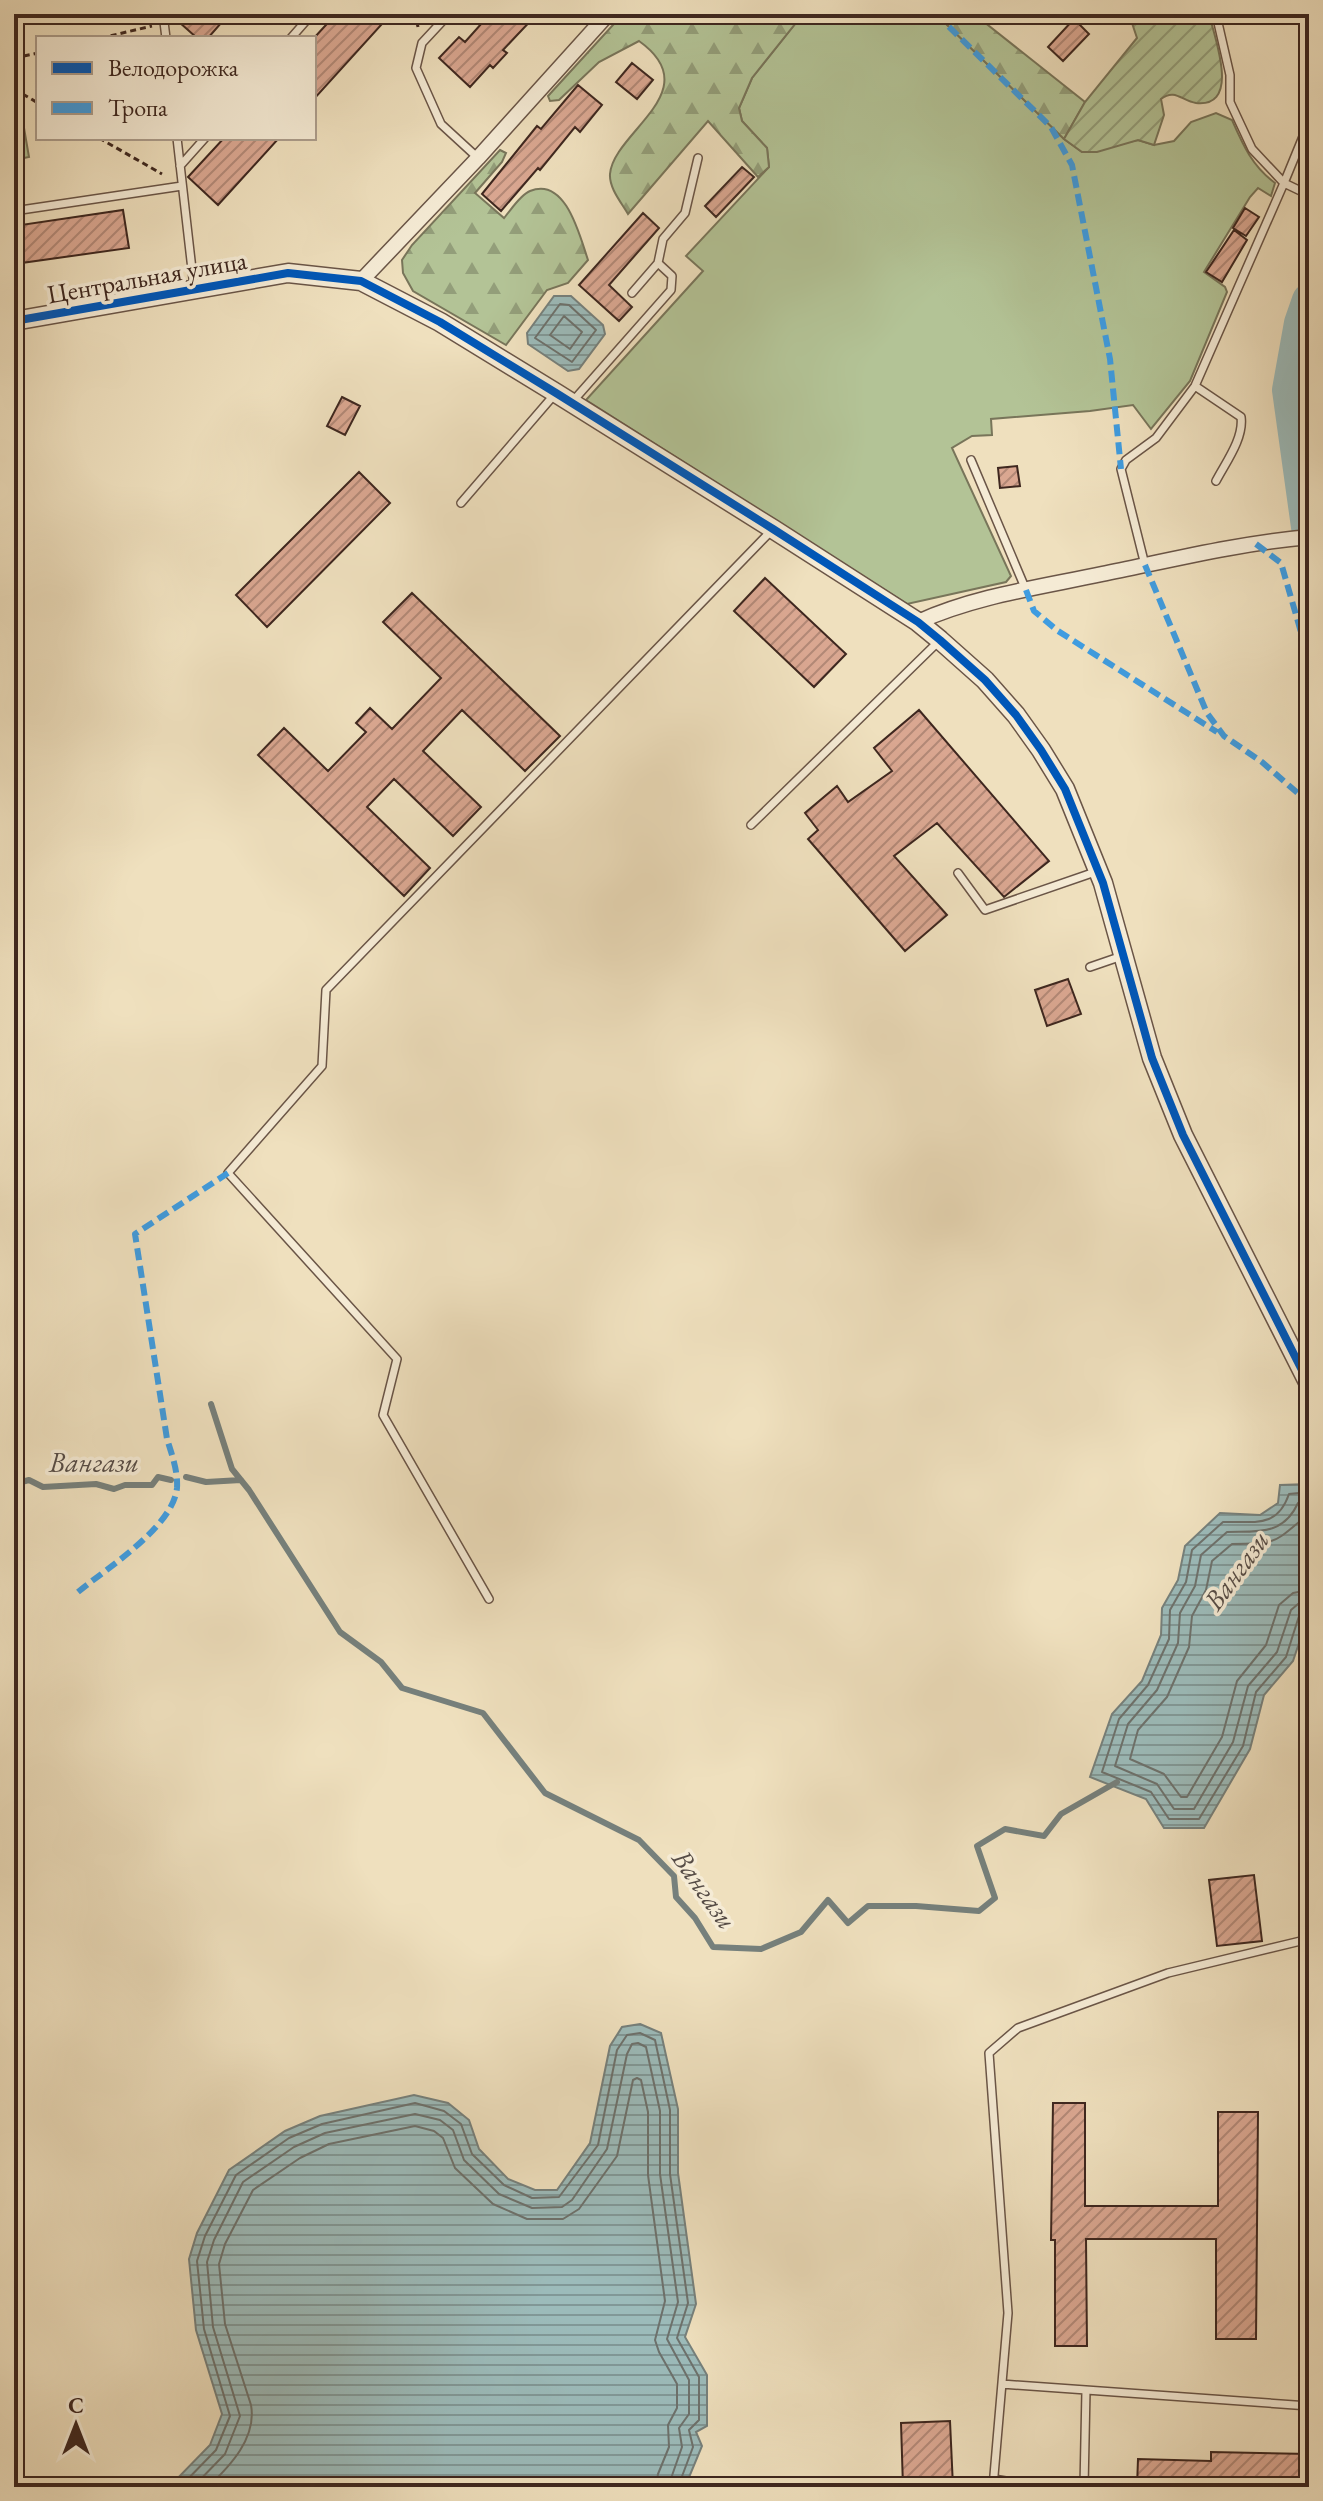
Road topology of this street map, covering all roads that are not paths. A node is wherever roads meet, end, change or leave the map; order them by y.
1 (312, 14) edge
2 (449, 14) edge
3 (608, 14) edge
4 (1216, 14) edge
5 (293, 36) edge
6 (1309, 122) edge
7 (177, 140) edge
8 (203, 140) edge
9 (478, 158) junction
10 (698, 158) dead end
11 (180, 166) junction
12 (1284, 183) junction
13 (182, 186) junction
14 (1309, 195) edge
15 (14, 211) edge
16 (658, 263) junction
17 (361, 281) junction
18 (195, 289) junction
19 (632, 293) dead end
20 (14, 321) edge
21 (1195, 386) junction
22 (564, 398) junction
23 (971, 460) dead end
24 (1216, 481) dead end
25 (461, 503) dead end
26 (773, 529) junction
27 (1309, 537) edge
28 (1145, 565) junction
29 (1026, 590) junction
30 (918, 622) junction
31 (940, 640) junction
32 (751, 825) dead end
33 (1098, 871) junction
34 (958, 873) dead end
35 (1123, 955) junction
36 (1090, 967) dead end
37 (1309, 1384) edge
38 (489, 1599) dead end
39 (1309, 1939) edge
40 (1002, 2384) junction
41 (1086, 2390) junction
42 (1309, 2406) edge
43 (994, 2483) edge
44 (1042, 2487) edge
45 (1084, 2487) edge

1 - 5 lane
2 - 9 lane
3 - 9 street
4 - 12 lane
6 - 12 lane
7 - 11 lane
8 - 11 lane
9 - 17 street
10 - 16 lane
11 - 13 lane
12 - 14 lane
12 - 21 lane
13 - 15 lane
13 - 18 lane
16 - 19 lane
16 - 22 lane
17 - 18 street, Центральная улица
17 - 22 street
18 - 20 street, Центральная улица
21 - 24 lane
21 - 28 lane
22 - 25 lane
22 - 26 street
23 - 29 lane
26 - 30 street
26 - 38 lane
27 - 28 street
28 - 29 street
29 - 30 street
30 - 31 street
31 - 32 lane
31 - 33 street
33 - 34 lane
33 - 35 street
35 - 36 lane
35 - 37 street
39 - 40 lane
40 - 41 lane
40 - 43 lane
41 - 42 lane
41 - 45 lane
43 - 44 lane

